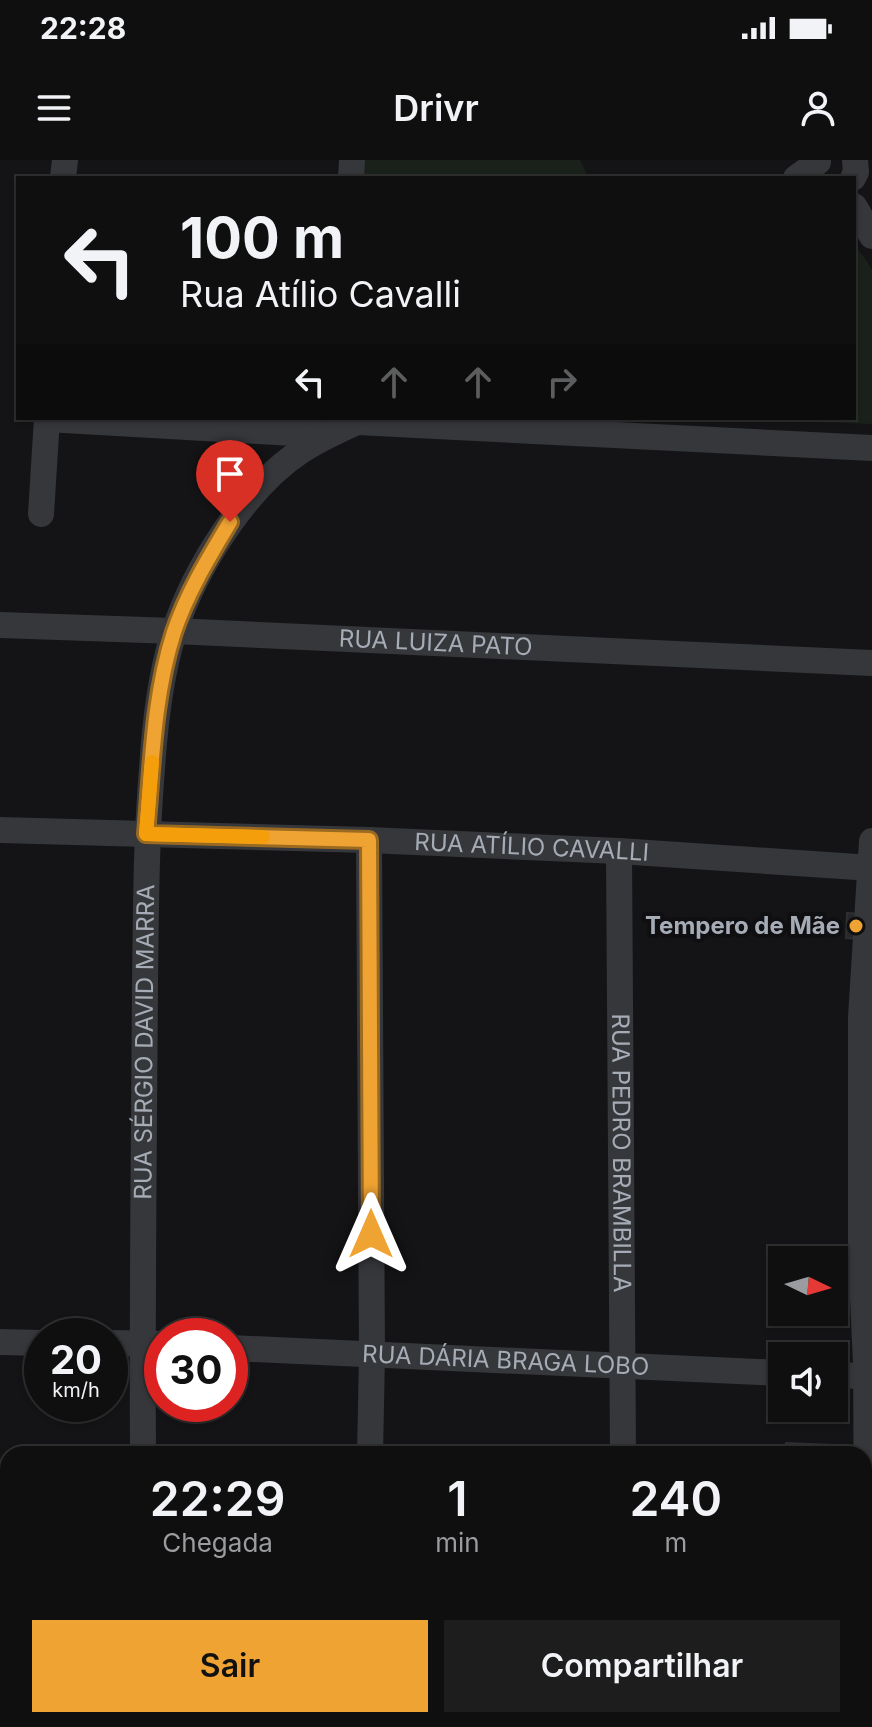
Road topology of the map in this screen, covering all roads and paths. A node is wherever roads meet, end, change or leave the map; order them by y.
1 (819, 167) edge
2 (800, 176) edge
3 (856, 209) edge
4 (872, 236) edge
5 (47, 420) edge
6 (80, 420) edge
7 (361, 420) edge
8 (327, 435) junction
9 (872, 448) edge
10 (41, 514) dead end
11 (0, 625) edge
12 (174, 631) junction
13 (872, 663) edge
14 (0, 830) edge
15 (146, 834) junction
16 (369, 840) junction
17 (872, 841) edge
18 (619, 851) junction
19 (871, 868) edge
20 (866, 1251) edge
21 (152, 1318) edge
22 (0, 1342) edge
23 (24, 1343) edge
24 (248, 1349) edge
25 (372, 1355) junction
26 (623, 1367) junction
27 (868, 1367) edge
28 (768, 1372) edge
29 (848, 1372) edge
30 (146, 1422) edge
31 (144, 1446) edge
32 (370, 1446) edge
33 (623, 1446) edge
34 (868, 1446) edge

1 - 2 street
3 - 4 street
5 - 10 street
6 - 8 street
7 - 8 street, RUA SÉRGIO DAVID MARRA
7 - 9 street
8 - 12 street, RUA SÉRGIO DAVID MARRA
11 - 12 street, RUA LUIZA PATO
12 - 13 street, RUA LUIZA PATO
12 - 15 street, RUA SÉRGIO DAVID MARRA
14 - 15 street, RUA ATÍLIO CAVALLI
15 - 16 street, RUA ATÍLIO CAVALLI
15 - 21 street, RUA SÉRGIO DAVID MARRA
16 - 18 street, RUA ATÍLIO CAVALLI
16 - 25 street
17 - 19 street
18 - 19 street, RUA ATÍLIO CAVALLI
18 - 26 street, RUA PEDRO BRAMBILLA
19 - 20 street
20 - 27 street
22 - 23 street
24 - 25 street, RUA DÁRIA BRAGA LOBO
25 - 26 street, RUA DÁRIA BRAGA LOBO
25 - 32 street
26 - 28 street, RUA DÁRIA BRAGA LOBO
26 - 33 street, RUA PEDRO BRAMBILLA
27 - 29 street
27 - 34 street
30 - 31 street, RUA SÉRGIO DAVID MARRA

